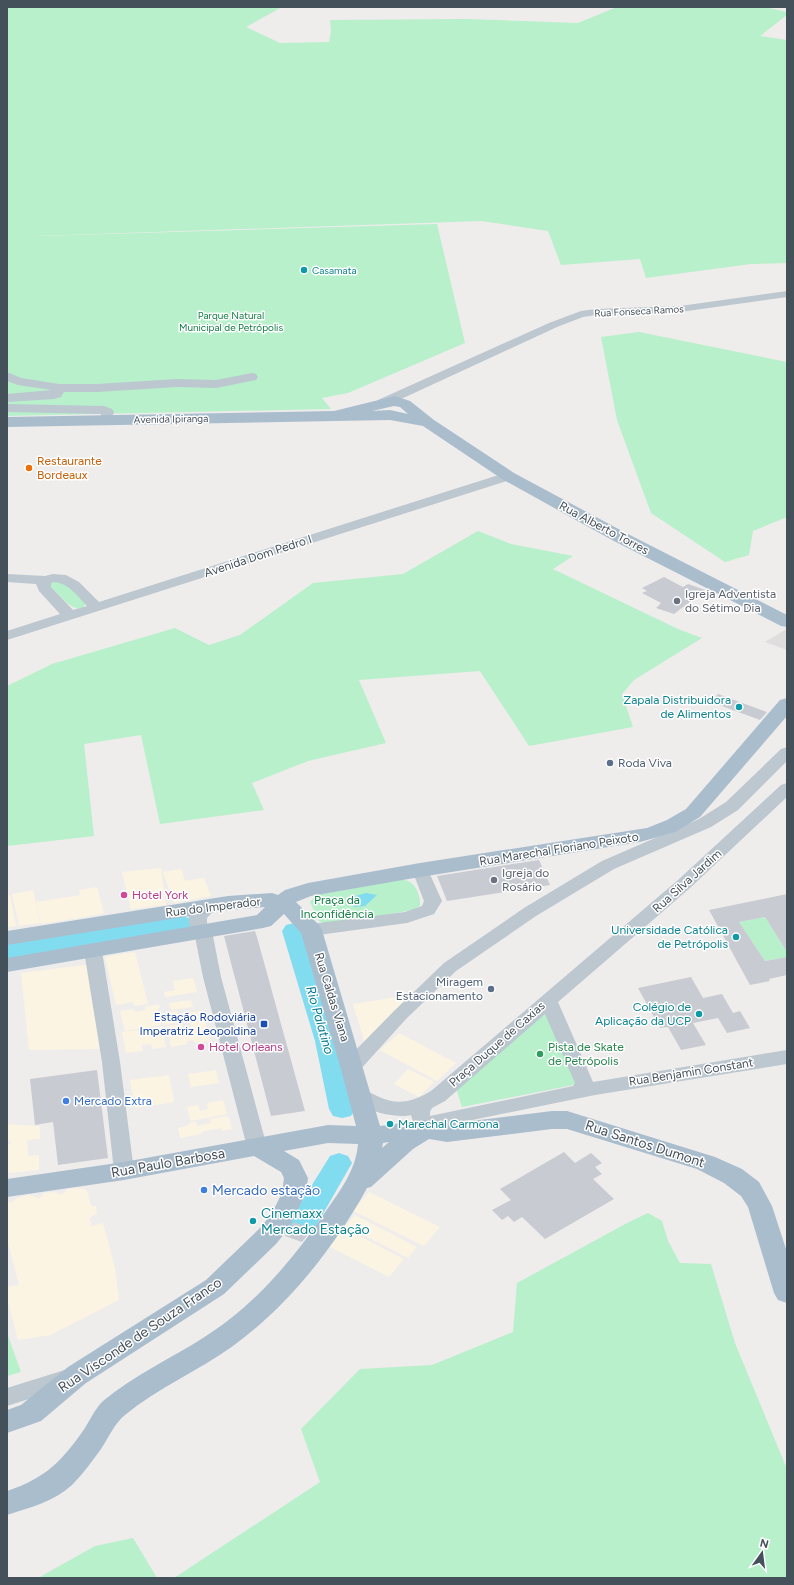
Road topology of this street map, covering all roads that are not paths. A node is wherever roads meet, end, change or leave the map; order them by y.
1 (787, 294) edge
2 (7, 376) edge
3 (252, 377) dead end
4 (59, 388) junction
5 (407, 397) junction
6 (7, 398) edge
7 (7, 408) edge
8 (386, 409) junction
9 (106, 420) junction
10 (7, 422) edge
11 (428, 423) junction
12 (508, 476) junction
13 (7, 578) edge
14 (45, 580) junction
15 (96, 607) junction
16 (70, 616) junction
17 (787, 622) edge
18 (7, 636) edge
19 (787, 704) edge
20 (787, 752) edge
21 (787, 788) edge
22 (420, 870) junction
23 (280, 903) junction
24 (209, 906) junction
25 (181, 911) junction
26 (311, 930) junction
27 (196, 933) junction
28 (7, 938) edge
29 (93, 951) junction
30 (7, 964) edge
31 (548, 1000) junction
32 (787, 1057) edge
33 (352, 1066) junction
34 (586, 1087) junction
35 (361, 1100) junction
36 (431, 1100) junction
37 (456, 1116) junction
38 (424, 1129) junction
39 (328, 1134) junction
40 (371, 1136) junction
41 (257, 1147) junction
42 (124, 1171) junction
43 (357, 1184) junction
44 (7, 1188) edge
45 (787, 1293) edge
46 (77, 1375) junction
47 (7, 1397) edge
48 (7, 1422) edge
49 (7, 1503) edge

1 - 5 street, Rua Fonseca Ramos
2 - 4 street
3 - 4 street
4 - 6 street
5 - 8 main road
5 - 11 main road, Rua Alberto Torres
7 - 9 street
8 - 9 main road, Avenida Ipiranga
8 - 11 main road, Rua Alberto Torres
9 - 10 main road, Avenida Ipiranga
11 - 12 main road, Rua Alberto Torres
12 - 15 street, Avenida Dom Pedro I
12 - 17 main road, Rua Alberto Torres
13 - 14 street
14 - 15 street
14 - 16 street
15 - 16 street, Avenida Dom Pedro I
16 - 18 street, Avenida Dom Pedro I
19 - 22 main road, Rua Marechal Floriano Peixoto
20 - 33 street
21 - 31 street, Rua Silva Jardim
22 - 23 main road, Rua Marechal Floriano Peixoto
22 - 26 street
23 - 24 main road, Rua do Imperador
23 - 26 main road, Rua Caldas Viana
23 - 27 main road, Rua do Imperador
24 - 25 main road, Rua do Imperador
24 - 27 street
25 - 27 main road
25 - 28 main road, Rua do Imperador
26 - 33 main road, Rua Caldas Viana
27 - 29 main road, Rua do Imperador
27 - 41 street
29 - 30 main road, Rua do Imperador
29 - 42 street
31 - 34 street, Praça Duque de Caxias
31 - 36 street, Praça Duque de Caxias
32 - 34 street, Rua Benjamin Constant
33 - 35 main road, Rua Caldas Viana
34 - 37 street
35 - 36 street
35 - 39 main road
35 - 40 main road, Rua Caldas Viana
36 - 37 street
36 - 38 street
37 - 38 street
38 - 40 main road, Rua Santos Dumont
38 - 43 main road
38 - 45 main road, Rua Santos Dumont
39 - 40 main road, Rua Santos Dumont
39 - 41 main road, Rua Paulo Barbosa
40 - 43 main road
41 - 42 main road, Rua Paulo Barbosa
41 - 46 main road, Rua Visconde de Souza Franco
42 - 44 main road, Rua Paulo Barbosa
43 - 49 main road
46 - 47 street
46 - 48 main road, Rua Visconde de Souza Franco

